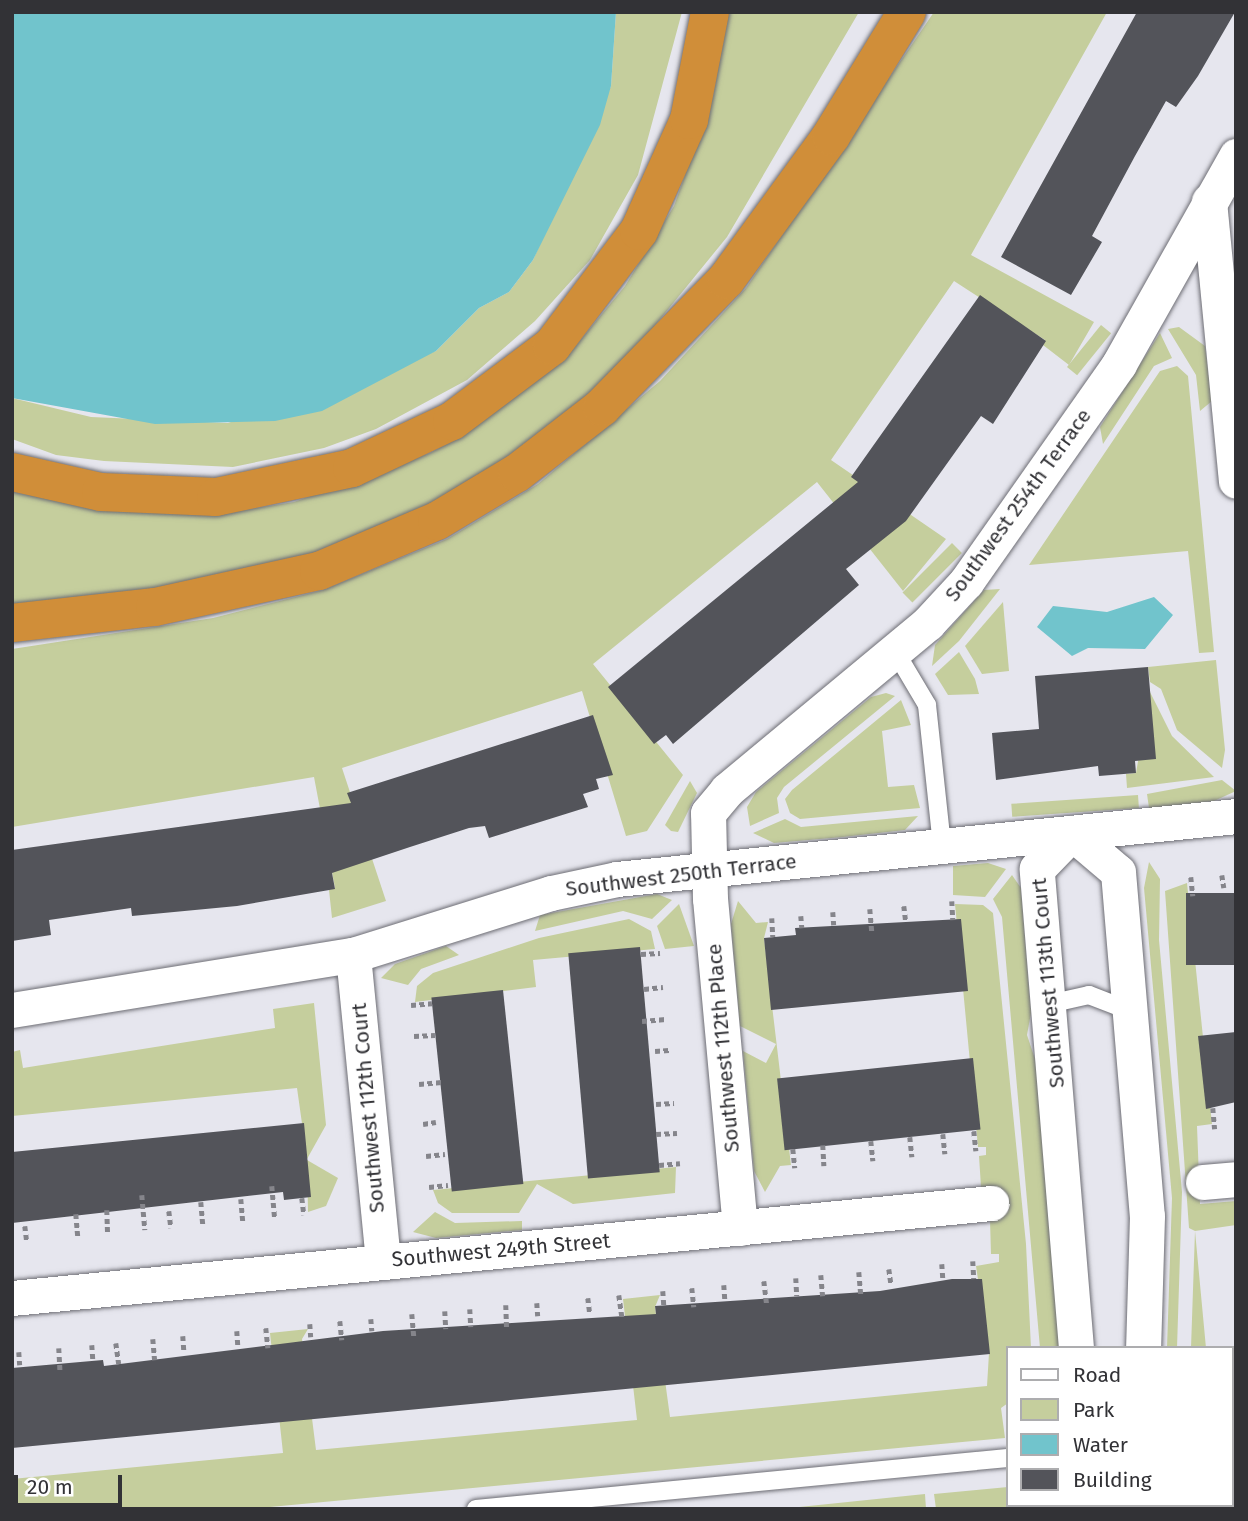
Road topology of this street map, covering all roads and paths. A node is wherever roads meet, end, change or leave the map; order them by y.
1 (710, 12) edge
2 (907, 12) edge
3 (1236, 156) edge
4 (1209, 201) junction
5 (12, 472) edge
6 (1236, 481) edge
7 (12, 623) edge
8 (895, 651) junction
9 (1236, 816) edge
10 (1072, 833) junction
11 (942, 845) junction
12 (709, 869) junction
13 (1222, 875) dead end
14 (1191, 877) dead end
15 (1224, 888) dead end
16 (1193, 896) dead end
17 (951, 901) dead end
18 (904, 905) dead end
19 (870, 909) dead end
20 (833, 912) dead end
21 (801, 916) dead end
22 (772, 918) dead end
23 (953, 920) dead end
24 (906, 922) dead end
25 (834, 925) dead end
26 (802, 928) dead end
27 (872, 931) dead end
28 (773, 937) dead end
29 (660, 953) dead end
30 (641, 954) dead end
31 (353, 955) junction
32 (663, 987) dead end
33 (644, 989) dead end
34 (432, 1003) dead end
35 (1049, 1004) junction
36 (411, 1005) dead end
37 (12, 1010) edge
38 (1130, 1011) junction
39 (666, 1018) dead end
40 (642, 1021) dead end
41 (435, 1035) dead end
42 (414, 1036) dead end
43 (669, 1050) dead end
44 (654, 1051) dead end
45 (442, 1082) dead end
46 (419, 1084) dead end
47 (674, 1103) dead end
48 (656, 1104) dead end
49 (1213, 1108) dead end
50 (436, 1122) dead end
51 (423, 1124) dead end
52 (1215, 1129) dead end
53 (974, 1131) dead end
54 (677, 1133) dead end
55 (656, 1134) dead end
56 (943, 1134) dead end
57 (910, 1137) dead end
58 (871, 1141) dead end
59 (822, 1146) dead end
60 (793, 1149) dead end
61 (976, 1151) dead end
62 (445, 1154) dead end
63 (945, 1154) dead end
64 (426, 1156) dead end
65 (912, 1157) dead end
66 (873, 1161) dead end
67 (680, 1163) dead end
68 (659, 1165) dead end
69 (824, 1166) dead end
70 (795, 1168) dead end
71 (448, 1185) dead end
72 (272, 1186) dead end
73 (429, 1187) dead end
74 (142, 1195) dead end
75 (302, 1198) dead end
76 (241, 1199) dead end
77 (201, 1202) dead end
78 (990, 1203) dead end
79 (107, 1210) dead end
80 (169, 1211) dead end
81 (76, 1214) dead end
82 (304, 1215) dead end
83 (275, 1219) dead end
84 (243, 1221) dead end
85 (25, 1226) dead end
86 (203, 1226) dead end
87 (170, 1228) dead end
88 (740, 1228) junction
89 (145, 1230) dead end
90 (108, 1234) dead end
91 (78, 1237) dead end
92 (27, 1242) dead end
93 (973, 1261) dead end
94 (383, 1262) junction
95 (942, 1264) dead end
96 (889, 1269) dead end
97 (859, 1272) dead end
98 (821, 1275) dead end
99 (796, 1278) dead end
100 (974, 1279) dead end
101 (943, 1280) dead end
102 (764, 1281) dead end
103 (891, 1283) dead end
104 (724, 1285) dead end
105 (692, 1288) dead end
106 (663, 1291) dead end
107 (620, 1295) dead end
108 (797, 1296) dead end
109 (823, 1296) dead end
110 (861, 1297) dead end
111 (12, 1298) edge
112 (588, 1298) dead end
113 (725, 1300) dead end
114 (537, 1303) dead end
115 (506, 1306) dead end
116 (664, 1306) dead end
117 (766, 1306) dead end
118 (694, 1307) dead end
119 (470, 1309) dead end
120 (445, 1311) dead end
121 (412, 1314) dead end
122 (590, 1314) dead end
123 (538, 1316) dead end
124 (622, 1317) dead end
125 (371, 1318) dead end
126 (340, 1321) dead end
127 (310, 1324) dead end
128 (471, 1326) dead end
129 (266, 1328) dead end
130 (446, 1329) dead end
131 (507, 1329) dead end
132 (237, 1331) dead end
133 (372, 1331) dead end
134 (183, 1336) dead end
135 (414, 1337) dead end
136 (312, 1338) dead end
137 (153, 1339) dead end
138 (342, 1340) dead end
139 (116, 1343) dead end
140 (92, 1345) dead end
141 (1076, 1346) edge
142 (1143, 1346) edge
143 (238, 1347) dead end
144 (59, 1348) dead end
145 (268, 1348) dead end
146 (184, 1351) dead end
147 (19, 1352) dead end
148 (155, 1360) dead end
149 (93, 1361) dead end
150 (119, 1364) dead end
151 (20, 1365) dead end
152 (60, 1370) dead end
153 (1006, 1458) edge
154 (665, 1490) junction
155 (476, 1509) edge
156 (667, 1509) edge

1 - 5 highway
2 - 7 highway
3 - 4 street, Southwest 254th Terrace
4 - 6 street
4 - 8 street, Southwest 254th Terrace
8 - 11 lane
8 - 12 street, Southwest 254th Terrace
9 - 10 street, Southwest 250th Terrace
10 - 11 street, Southwest 250th Terrace
10 - 35 street, Southwest 113th Court
10 - 38 street
11 - 12 street, Southwest 250th Terrace
12 - 31 street, Southwest 250th Terrace
12 - 88 street, Southwest 112th Place
13 - 15 path
14 - 16 path
17 - 23 path
18 - 24 path
19 - 27 path
20 - 25 path
21 - 26 path
22 - 28 path
29 - 30 path
31 - 37 street, Southwest 250th Terrace
31 - 94 street, Southwest 112th Court
32 - 33 path
34 - 36 path
35 - 38 lane
35 - 141 street, Southwest 113th Court
38 - 142 street
39 - 40 path
41 - 42 path
43 - 44 path
45 - 46 path
47 - 48 path
49 - 52 path
50 - 51 path
53 - 61 path
54 - 55 path
56 - 63 path
57 - 65 path
58 - 66 path
59 - 69 path
60 - 70 path
62 - 64 path
67 - 68 path
71 - 73 path
72 - 83 path
74 - 89 path
75 - 82 path
76 - 84 path
77 - 86 path
78 - 88 street, Southwest 249th Street
79 - 90 path
80 - 87 path
81 - 91 path
85 - 92 path
88 - 94 street, Southwest 249th Street
93 - 100 path
94 - 111 street, Southwest 249th Street
95 - 101 path
96 - 103 path
97 - 110 path
98 - 109 path
99 - 108 path
102 - 117 path
104 - 113 path
105 - 118 path
106 - 116 path
107 - 124 path
112 - 122 path
114 - 123 path
115 - 131 path
119 - 128 path
120 - 130 path
121 - 135 path
125 - 133 path
126 - 138 path
127 - 136 path
129 - 145 path
132 - 143 path
134 - 146 path
137 - 148 path
139 - 150 path
140 - 149 path
144 - 152 path
147 - 151 path
153 - 154 lane
154 - 155 lane
154 - 156 lane

